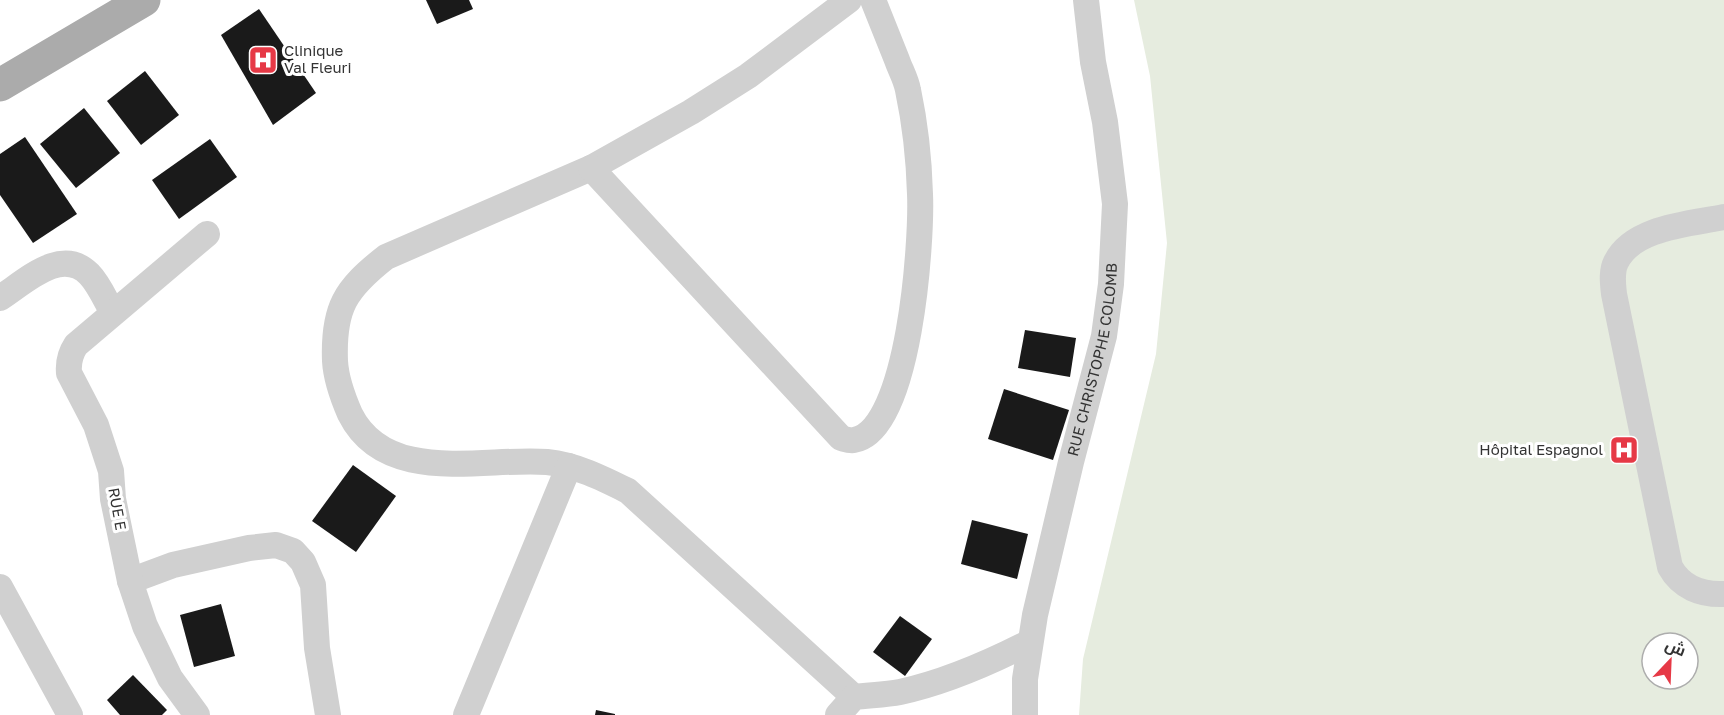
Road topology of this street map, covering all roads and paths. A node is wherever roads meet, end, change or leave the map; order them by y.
1 (144, 0) edge
2 (849, 0) edge
3 (873, 0) edge
4 (1086, 0) edge
5 (0, 86) edge
6 (591, 168) junction
7 (1724, 217) edge
8 (207, 234) dead end
9 (0, 298) edge
10 (113, 314) junction
11 (569, 465) junction
12 (130, 581) junction
13 (0, 587) edge
14 (1724, 594) edge
15 (1030, 642) junction
16 (846, 706) edge
17 (70, 715) edge
18 (197, 715) edge
19 (328, 715) edge
20 (466, 715) edge
21 (1025, 715) edge

1 - 5 main road
2 - 6 street
3 - 6 street
4 - 15 street, RUE CHRISTOPHE COLOMB
6 - 11 street
7 - 14 street
8 - 10 street, RUE E
9 - 10 street
10 - 12 street, RUE E
11 - 16 street
11 - 20 street
12 - 18 street, RUE E
12 - 19 street
13 - 17 street
15 - 16 street
15 - 21 street, RUE CHRISTOPHE COLOMB

